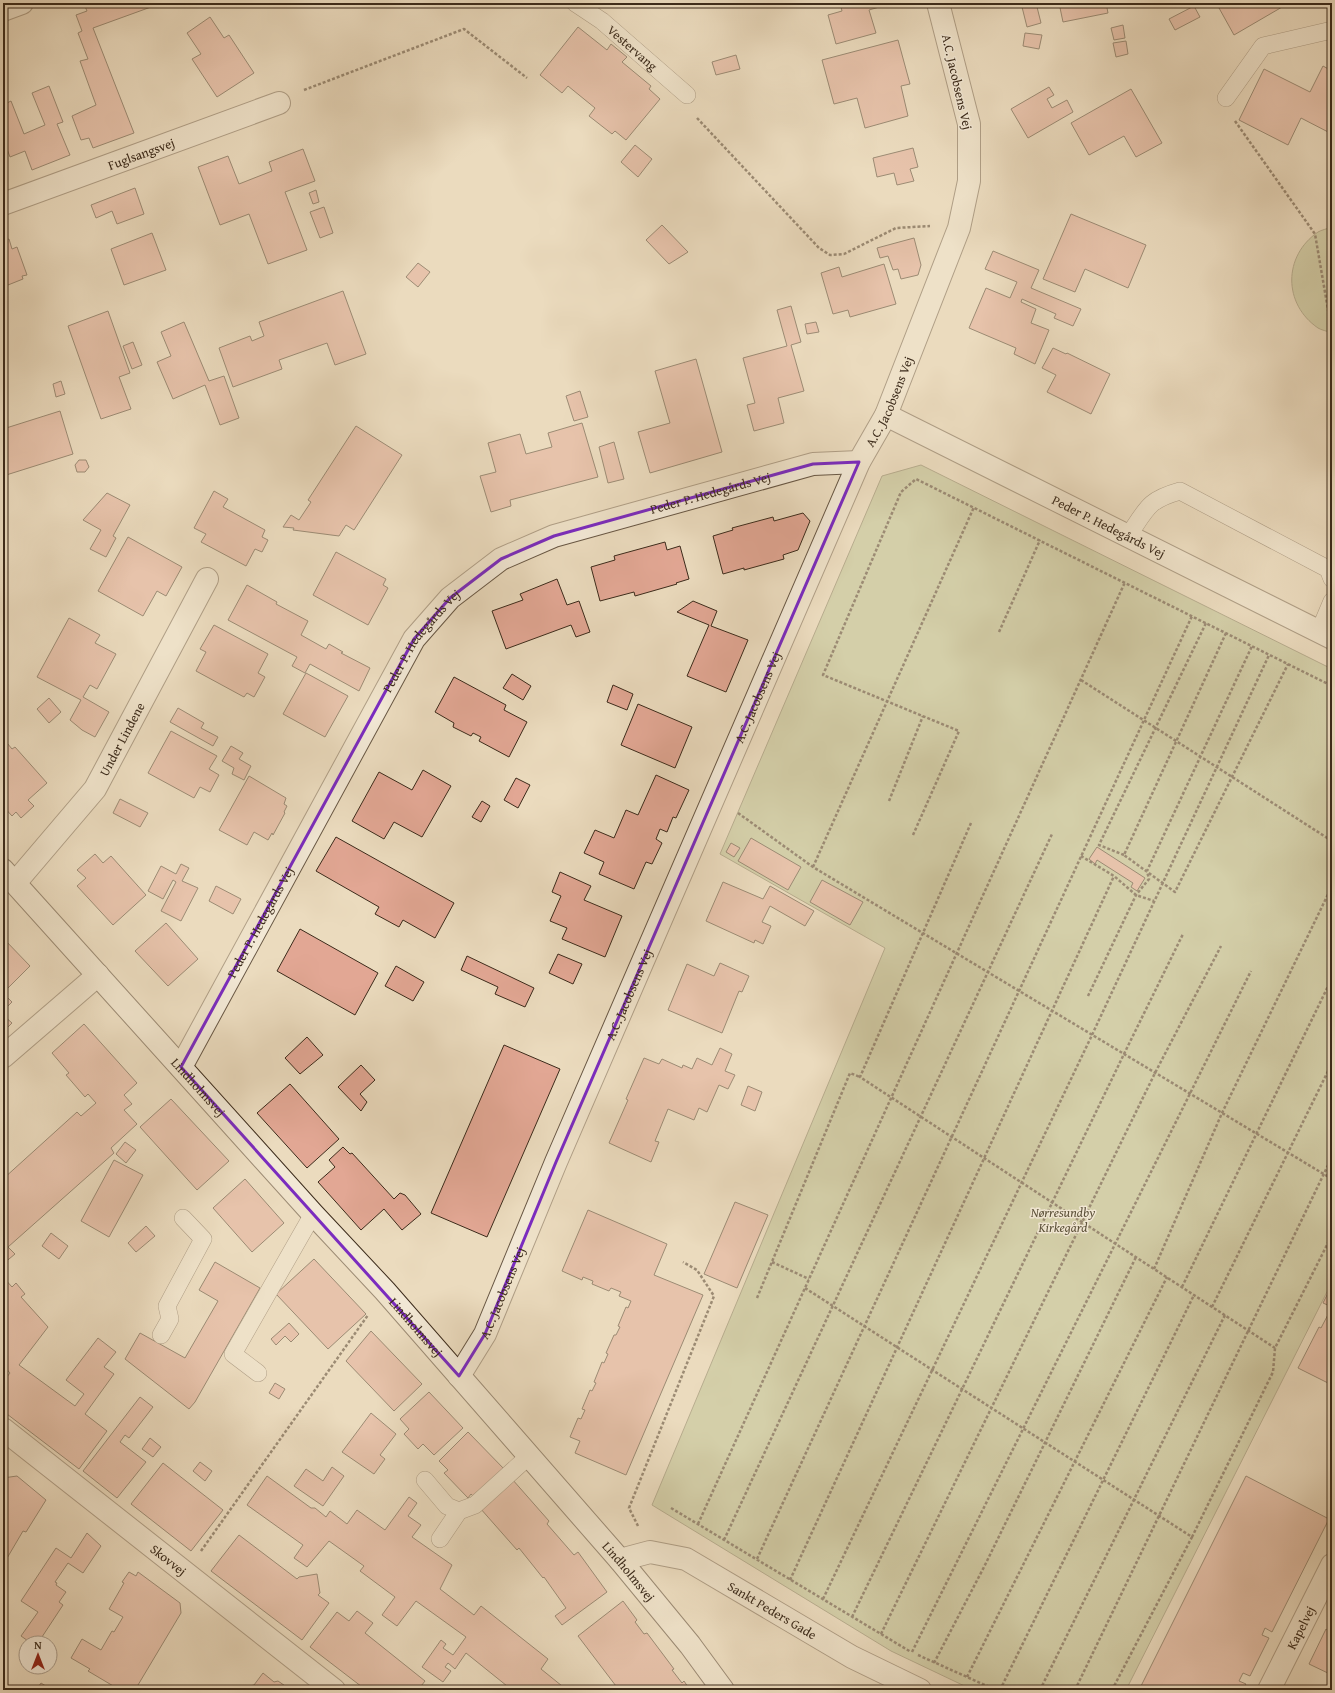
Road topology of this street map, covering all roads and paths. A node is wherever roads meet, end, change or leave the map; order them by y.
1 (22, 3) edge
2 (575, 3) edge
3 (938, 3) edge
4 (3, 10) edge
5 (1332, 30) edge
6 (526, 78) dead end
7 (687, 95) joint
8 (1226, 98) joint
9 (278, 103) joint
10 (3, 204) edge
11 (959, 228) junction
12 (1332, 333) edge
13 (886, 414) junction
14 (859, 462) junction
15 (974, 507) junction
16 (1129, 535) junction
17 (1040, 540) junction
18 (1332, 579) edge
19 (207, 580) dead end
20 (1125, 582) junction
21 (1332, 601) edge
22 (1192, 616) junction
23 (1206, 623) junction
24 (999, 632) dead end
25 (1226, 633) junction
26 (1326, 635) edge
27 (1252, 646) junction
28 (1270, 655) junction
29 (1288, 664) junction
30 (1081, 680) junction
31 (1332, 686) edge
32 (887, 702) junction
33 (923, 716) junction
34 (1144, 720) junction
35 (1155, 728) junction
36 (1176, 741) junction
37 (1200, 757) junction
38 (1217, 767) junction
39 (1232, 776) junction
40 (715, 796) junction
41 (889, 801) dead end
42 (971, 823) dead end
43 (1052, 834) dead end
44 (913, 835) dead end
45 (1332, 841) edge
46 (1124, 855) junction
47 (1081, 856) junction
48 (813, 866) junction
49 (1147, 871) junction
50 (9, 876) edge
51 (1114, 876) junction
52 (1163, 883) junction
53 (1332, 886) edge
54 (1136, 895) junction
55 (1154, 901) junction
56 (923, 933) junction
57 (1183, 934) dead end
58 (1221, 946) dead end
59 (957, 953) junction
60 (1251, 971) dead end
61 (988, 972) junction
62 (98, 975) junction
63 (1332, 978) edge
64 (1019, 991) junction
65 (1088, 996) dead end
66 (1052, 1011) junction
67 (1092, 1035) junction
68 (1124, 1054) junction
69 (3, 1057) edge
70 (1332, 1063) edge
71 (181, 1067) junction
72 (1155, 1073) junction
73 (860, 1076) junction
74 (1190, 1094) junction
75 (892, 1097) junction
76 (1222, 1113) junction
77 (921, 1116) junction
78 (1256, 1134) junction
79 (952, 1136) junction
80 (1288, 1153) junction
81 (984, 1157) junction
82 (1332, 1157) edge
83 (1324, 1174) junction
84 (1332, 1179) edge
85 (1021, 1182) junction
86 (1052, 1202) junction
87 (313, 1214) junction
88 (183, 1218) dead end
89 (1083, 1222) junction
90 (1332, 1235) edge
91 (1116, 1244) junction
92 (1136, 1257) junction
93 (683, 1262) dead end
94 (772, 1262) junction
95 (1154, 1269) junction
96 (1167, 1277) junction
97 (809, 1280) junction
98 (1182, 1287) junction
99 (805, 1288) junction
100 (385, 1291) junction
101 (1194, 1295) junction
102 (757, 1298) dead end
103 (833, 1306) junction
104 (1212, 1307) junction
105 (1224, 1315) junction
106 (864, 1326) junction
107 (1248, 1330) junction
108 (161, 1335) dead end
109 (897, 1347) junction
110 (1275, 1348) junction
111 (932, 1370) junction
112 (258, 1373) dead end
113 (459, 1376) junction
114 (962, 1389) junction
115 (992, 1408) junction
116 (3, 1429) edge
117 (1024, 1429) junction
118 (1045, 1442) junction
119 (529, 1456) junction
120 (1075, 1461) junction
121 (1102, 1479) junction
122 (425, 1480) dead end
123 (1134, 1499) junction
124 (671, 1508) dead end
125 (459, 1511) junction
126 (1159, 1516) junction
127 (698, 1524) junction
128 (1192, 1537) junction
129 (440, 1539) dead end
130 (724, 1540) junction
131 (650, 1552) junction
132 (620, 1560) junction
133 (757, 1560) junction
134 (1332, 1565) edge
135 (185, 1573) junction
136 (790, 1580) junction
137 (823, 1599) junction
138 (852, 1617) junction
139 (881, 1634) junction
140 (912, 1652) junction
141 (934, 1663) junction
142 (967, 1677) junction
143 (334, 1690) edge
144 (723, 1690) edge
145 (920, 1690) edge
146 (996, 1690) edge
147 (1000, 1690) edge
148 (1040, 1690) edge
149 (1075, 1690) edge
150 (1112, 1690) edge
151 (1269, 1690) edge

1 - 4 street
2 - 7 lane, Vestervang
3 - 11 street, A.C. Jacobsens Vej
5 - 8 lane
6 - 9 path
7 - 11 path
8 - 12 path
9 - 10 street, Fuglsangsvej
11 - 13 street, A.C. Jacobsens Vej
13 - 14 street, A.C. Jacobsens Vej
13 - 16 street, Peder P. Hedegårds Vej
14 - 40 street, A.C. Jacobsens Vej
14 - 71 street, Peder P. Hedegårds Vej
15 - 17 path
15 - 32 path
15 - 32 path
16 - 18 lane
16 - 26 street, Peder P. Hedegårds Vej
17 - 20 path
17 - 24 path
19 - 50 street, Under Lindene
20 - 22 path
20 - 30 path
21 - 26 lane
22 - 23 path
22 - 34 path
23 - 25 path
23 - 35 path
25 - 27 path
25 - 36 path
27 - 28 path
27 - 37 path
28 - 29 path
28 - 38 path
29 - 31 path
29 - 39 path
30 - 34 path
30 - 59 path
32 - 33 path
32 - 48 path
33 - 41 path
33 - 44 path
34 - 35 path
34 - 47 path
35 - 36 path
35 - 46 path
36 - 37 path
36 - 46 path
37 - 38 path
37 - 49 path
38 - 39 path
38 - 52 path
39 - 45 path
39 - 52 path
40 - 48 path
40 - 113 street, A.C. Jacobsens Vej
42 - 56 path
43 - 61 path
46 - 49 path
47 - 51 path
47 - 64 path
48 - 56 path
49 - 52 path
49 - 54 path
50 - 62 street, Lindholmsvej
51 - 54 path
51 - 66 path
52 - 55 path
53 - 76 path
54 - 55 path
54 - 65 path
55 - 67 path
56 - 59 path
56 - 73 path
57 - 68 path
58 - 72 path
59 - 61 path
59 - 75 path
60 - 74 path
61 - 64 path
61 - 77 path
62 - 69 street
62 - 71 street, Lindholmsvej
63 - 78 path
64 - 66 path
64 - 79 path
66 - 67 path
66 - 81 path
67 - 68 path
67 - 85 path
68 - 72 path
68 - 86 path
70 - 80 path
71 - 87 street, Lindholmsvej
72 - 74 path
72 - 89 path
73 - 75 path
73 - 94 path
74 - 76 path
74 - 91 path
75 - 77 path
75 - 97 path
76 - 78 path
76 - 95 path
77 - 79 path
77 - 103 path
78 - 80 path
78 - 98 path
79 - 81 path
79 - 106 path
80 - 83 path
80 - 104 path
81 - 85 path
81 - 109 path
82 - 83 path
83 - 84 path
83 - 107 path
85 - 86 path
85 - 111 path
86 - 89 path
86 - 114 path
87 - 100 street, Lindholmsvej
87 - 112 lane
88 - 108 lane
89 - 91 path
89 - 115 path
90 - 110 path
91 - 92 path
91 - 117 path
92 - 95 path
92 - 118 path
93 - 131 path
94 - 97 path
94 - 102 path
95 - 96 path
96 - 98 path
96 - 120 path
97 - 99 path
98 - 101 path
99 - 103 path
99 - 127 path
100 - 113 street, Lindholmsvej
100 - 135 path
101 - 104 path
101 - 121 path
103 - 106 path
103 - 130 path
104 - 105 path
105 - 107 path
105 - 123 path
106 - 109 path
106 - 133 path
107 - 110 path
107 - 126 path
109 - 111 path
109 - 136 path
110 - 128 path
111 - 114 path
111 - 137 path
113 - 119 street, Lindholmsvej
114 - 115 path
114 - 138 path
115 - 117 path
115 - 139 path
116 - 135 street, Skovvej
117 - 118 path
117 - 140 path
118 - 120 path
118 - 141 path
119 - 125 lane
119 - 132 street, Lindholmsvej
120 - 121 path
120 - 142 path
121 - 123 path
121 - 147 path
122 - 125 lane
123 - 126 path
123 - 148 path
124 - 127 path
125 - 129 lane
126 - 128 path
126 - 149 path
127 - 130 path
128 - 150 path
130 - 133 path
131 - 132 street, Sankt Peders Gade
131 - 145 street, Sankt Peders Gade
132 - 144 street, Lindholmsvej
133 - 136 path
134 - 151 street, Kapelvej
135 - 143 street, Skovvej
136 - 137 path
137 - 138 path
138 - 139 path
139 - 140 path
140 - 141 path
141 - 142 path
142 - 146 path

